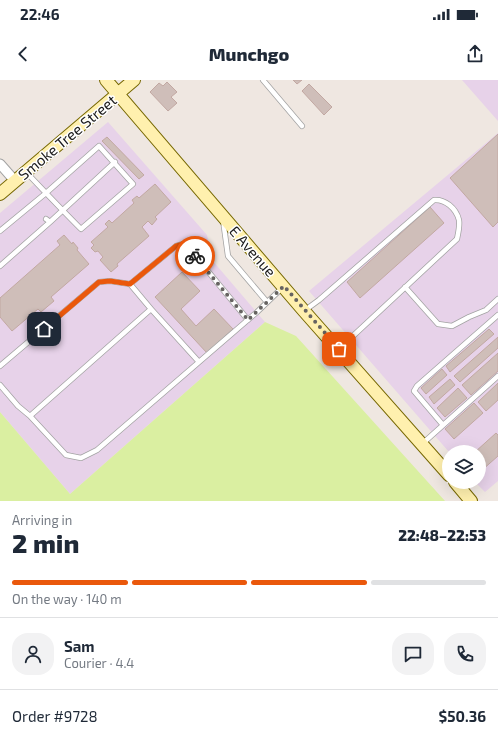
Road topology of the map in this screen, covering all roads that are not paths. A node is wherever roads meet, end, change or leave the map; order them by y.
1 (106, 80) edge
2 (134, 80) edge
3 (263, 80) edge
4 (118, 94) junction
5 (302, 126) dead end
6 (116, 162) junction
7 (0, 164) edge
8 (26, 172) junction
9 (15, 181) junction
10 (46, 193) junction
11 (0, 194) edge
12 (63, 211) junction
13 (222, 214) junction
14 (0, 231) edge
15 (0, 266) edge
16 (130, 284) junction
17 (284, 286) junction
18 (405, 287) junction
19 (498, 299) edge
20 (267, 302) junction
21 (152, 309) junction
22 (304, 311) junction
23 (498, 315) edge
24 (248, 320) junction
25 (339, 349) junction
26 (199, 362) junction
27 (0, 366) edge
28 (498, 376) edge
29 (0, 385) edge
30 (30, 416) junction
31 (443, 426) junction
32 (422, 444) junction
33 (442, 467) edge
34 (461, 489) edge
35 (471, 501) edge

1 - 4 street, E Avenue
2 - 4 street, Smoke Tree Street
3 - 5 lane
4 - 8 street, Smoke Tree Street
4 - 13 street, E Avenue
6 - 10 lane
6 - 12 lane
6 - 12 lane
7 - 9 street
8 - 9 street, Smoke Tree Street
8 - 10 lane
9 - 11 street, Smoke Tree Street
10 - 12 lane
10 - 14 lane
12 - 15 lane
13 - 17 street, E Avenue
13 - 20 lane
16 - 21 lane
16 - 24 lane
16 - 27 lane
17 - 20 lane
17 - 22 street, E Avenue
18 - 19 lane
18 - 22 lane
18 - 25 lane
20 - 24 lane
21 - 26 lane
21 - 30 lane
22 - 25 street, E Avenue
23 - 31 lane
24 - 26 lane
25 - 32 street, E Avenue
26 - 30 lane
28 - 31 lane
29 - 30 lane
31 - 32 lane
32 - 33 street, E Avenue
34 - 35 street

